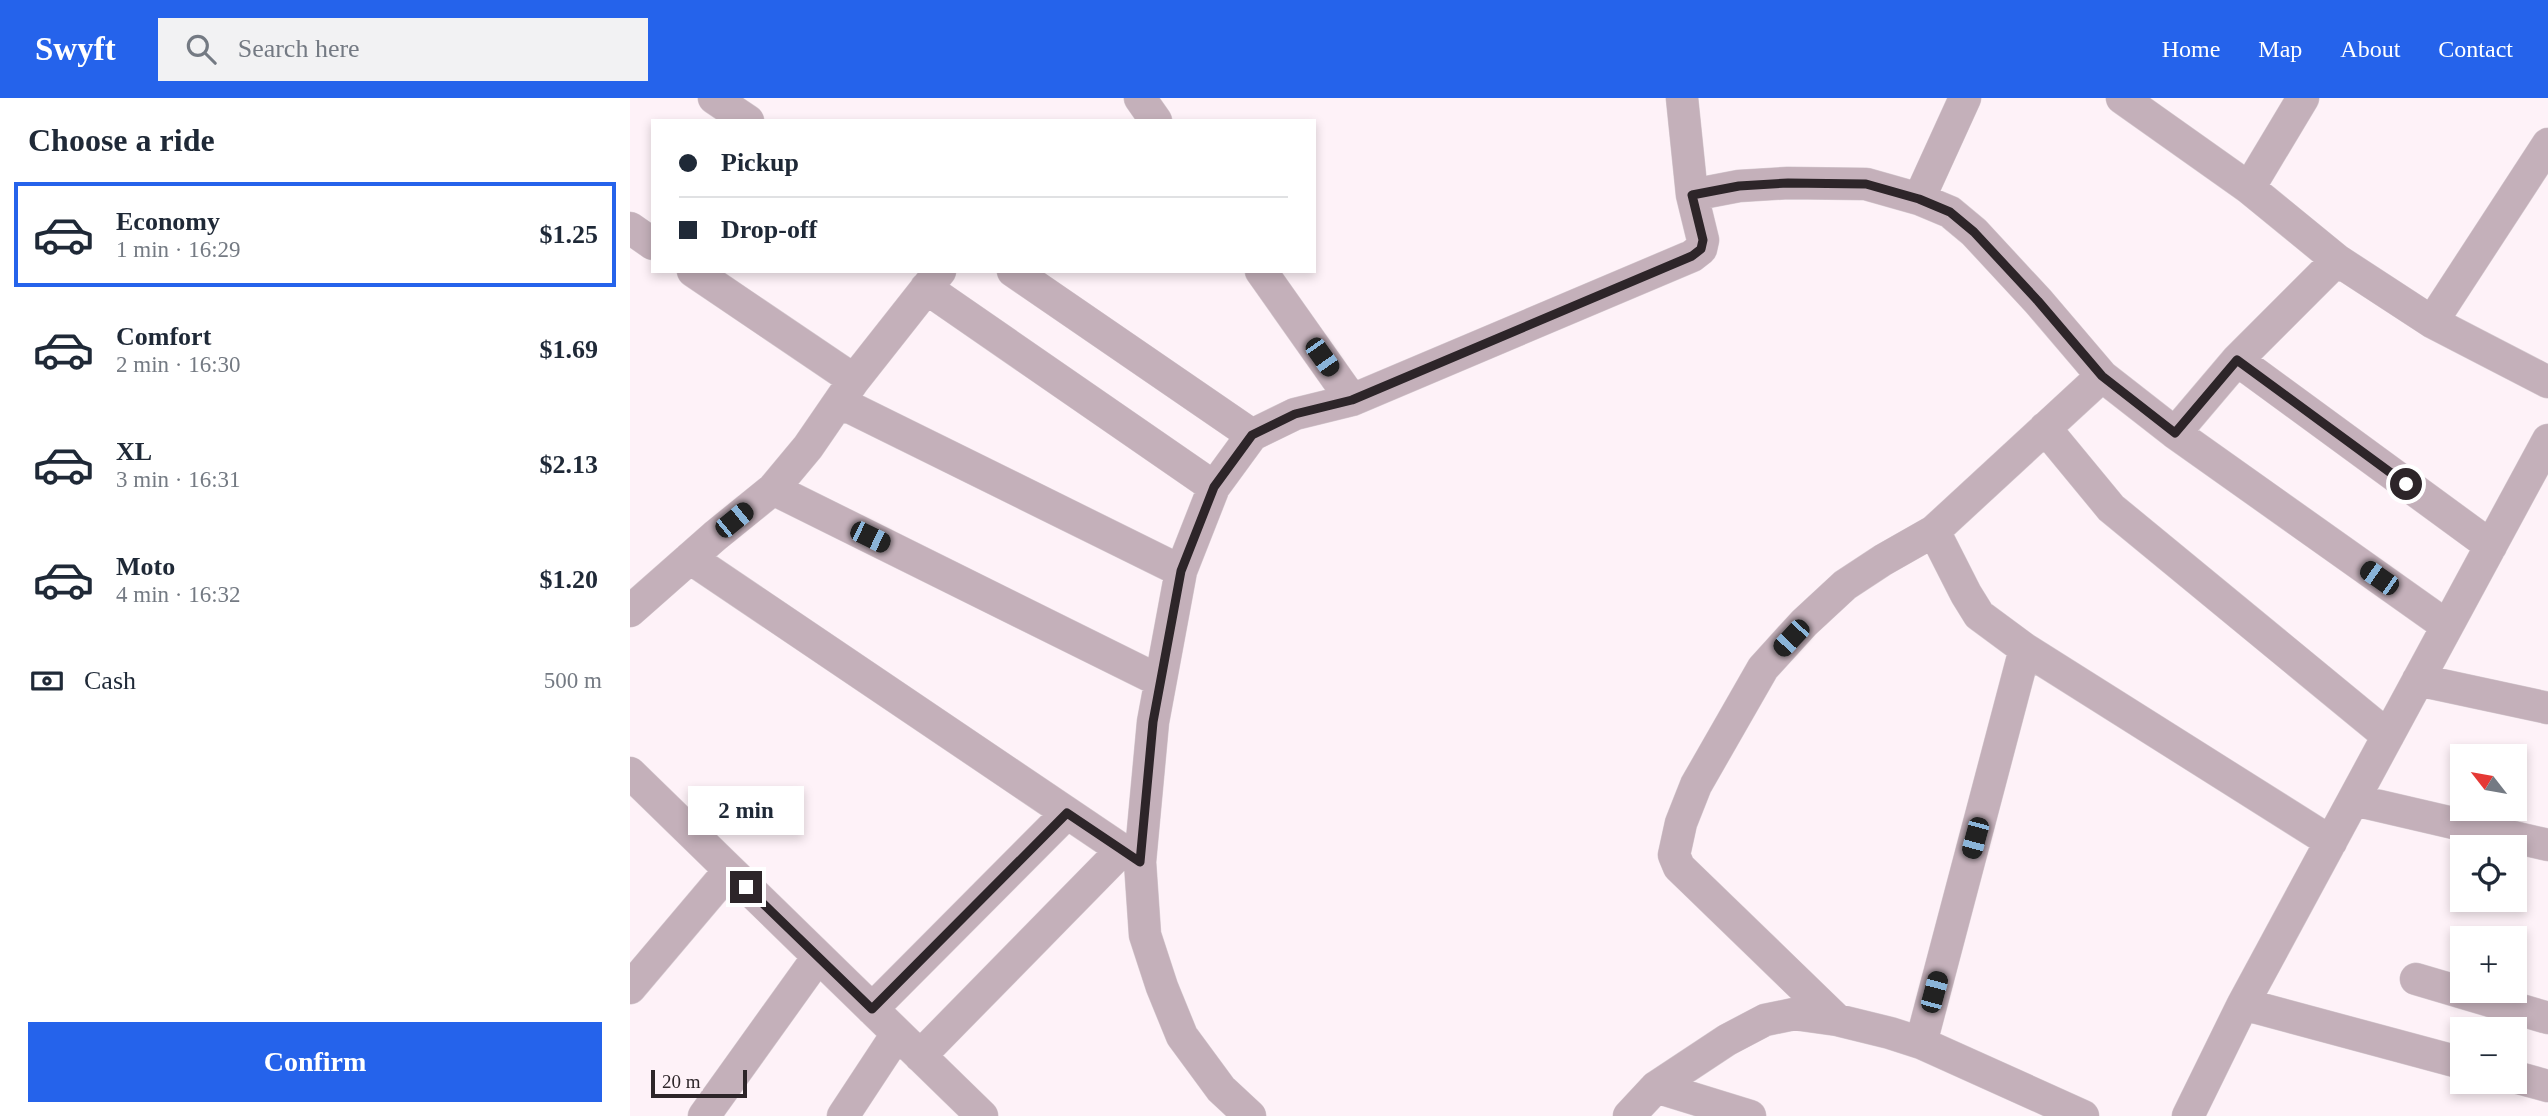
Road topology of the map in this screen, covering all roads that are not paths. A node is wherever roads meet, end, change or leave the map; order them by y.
1 (714, 98) edge
2 (1140, 98) edge
3 (1682, 98) edge
4 (1965, 98) edge
5 (2122, 98) edge
6 (2303, 98) edge
7 (745, 119) edge
8 (1155, 119) edge
9 (2548, 144) edge
10 (2249, 188) junction
11 (1692, 195) junction
12 (1919, 199) junction
13 (630, 228) edge
14 (651, 243) edge
15 (2337, 260) junction
16 (696, 273) edge
17 (1016, 273) edge
18 (1262, 273) edge
19 (933, 280) edge
20 (2432, 322) junction
21 (2237, 360) junction
22 (2102, 376) junction
23 (2548, 382) edge
24 (846, 391) junction
25 (1352, 400) junction
26 (2045, 428) junction
27 (2175, 433) junction
28 (1252, 435) junction
29 (2548, 440) edge
30 (1214, 487) junction
31 (774, 489) junction
32 (1934, 531) junction
33 (2491, 546) junction
34 (690, 558) junction
35 (1181, 571) junction
36 (630, 611) edge
37 (2447, 626) junction
38 (2025, 649) junction
39 (2418, 680) junction
40 (1160, 681) junction
41 (2548, 708) edge
42 (2388, 736) junction
43 (630, 773) edge
44 (2354, 800) junction
45 (1067, 813) junction
46 (2331, 842) junction
47 (2548, 845) edge
48 (1131, 856) junction
49 (729, 871) junction
50 (818, 957) junction
51 (2416, 979) dead end
52 (630, 988) edge
53 (2244, 1004) junction
54 (872, 1009) junction
55 (2548, 1018) edge
56 (1837, 1020) junction
57 (1921, 1043) junction
58 (908, 1045) junction
59 (2450, 1060) edge
60 (2527, 1080) edge
61 (2548, 1086) edge
62 (1656, 1087) junction
63 (967, 1111) edge
64 (704, 1116) edge
65 (844, 1116) edge
66 (1250, 1116) edge
67 (1629, 1116) edge
68 (1750, 1116) edge
69 (2083, 1116) edge
70 (2188, 1116) edge

1 - 7 street
2 - 8 street
3 - 11 street
4 - 12 street
5 - 10 street
6 - 10 street
9 - 20 street
10 - 15 street
11 - 12 street
11 - 25 street
12 - 22 street
13 - 14 street
15 - 20 street
15 - 21 street
16 - 24 street
17 - 28 street
18 - 25 street
19 - 24 street
19 - 30 street
20 - 23 street
21 - 27 street
21 - 33 street
22 - 26 street
22 - 27 street
24 - 31 street
24 - 35 street
25 - 28 street
26 - 32 street
26 - 42 street
27 - 37 street
28 - 30 street
29 - 33 street
30 - 35 street
31 - 34 street
31 - 40 street
32 - 38 street
32 - 56 street
33 - 37 street
34 - 36 street
34 - 45 street
35 - 40 street
37 - 39 street
38 - 46 street
38 - 57 street
39 - 41 street
39 - 42 street
40 - 48 street
42 - 44 street
43 - 49 street
44 - 46 street
44 - 47 street
45 - 48 street
45 - 54 street
46 - 53 street
48 - 58 street
48 - 66 street
49 - 50 street
49 - 52 street
50 - 54 street
50 - 64 street
51 - 55 street
53 - 59 street
53 - 70 street
54 - 58 street
56 - 57 street
56 - 62 street
57 - 69 street
58 - 63 street
58 - 65 street
60 - 61 street
62 - 67 street
62 - 68 street

